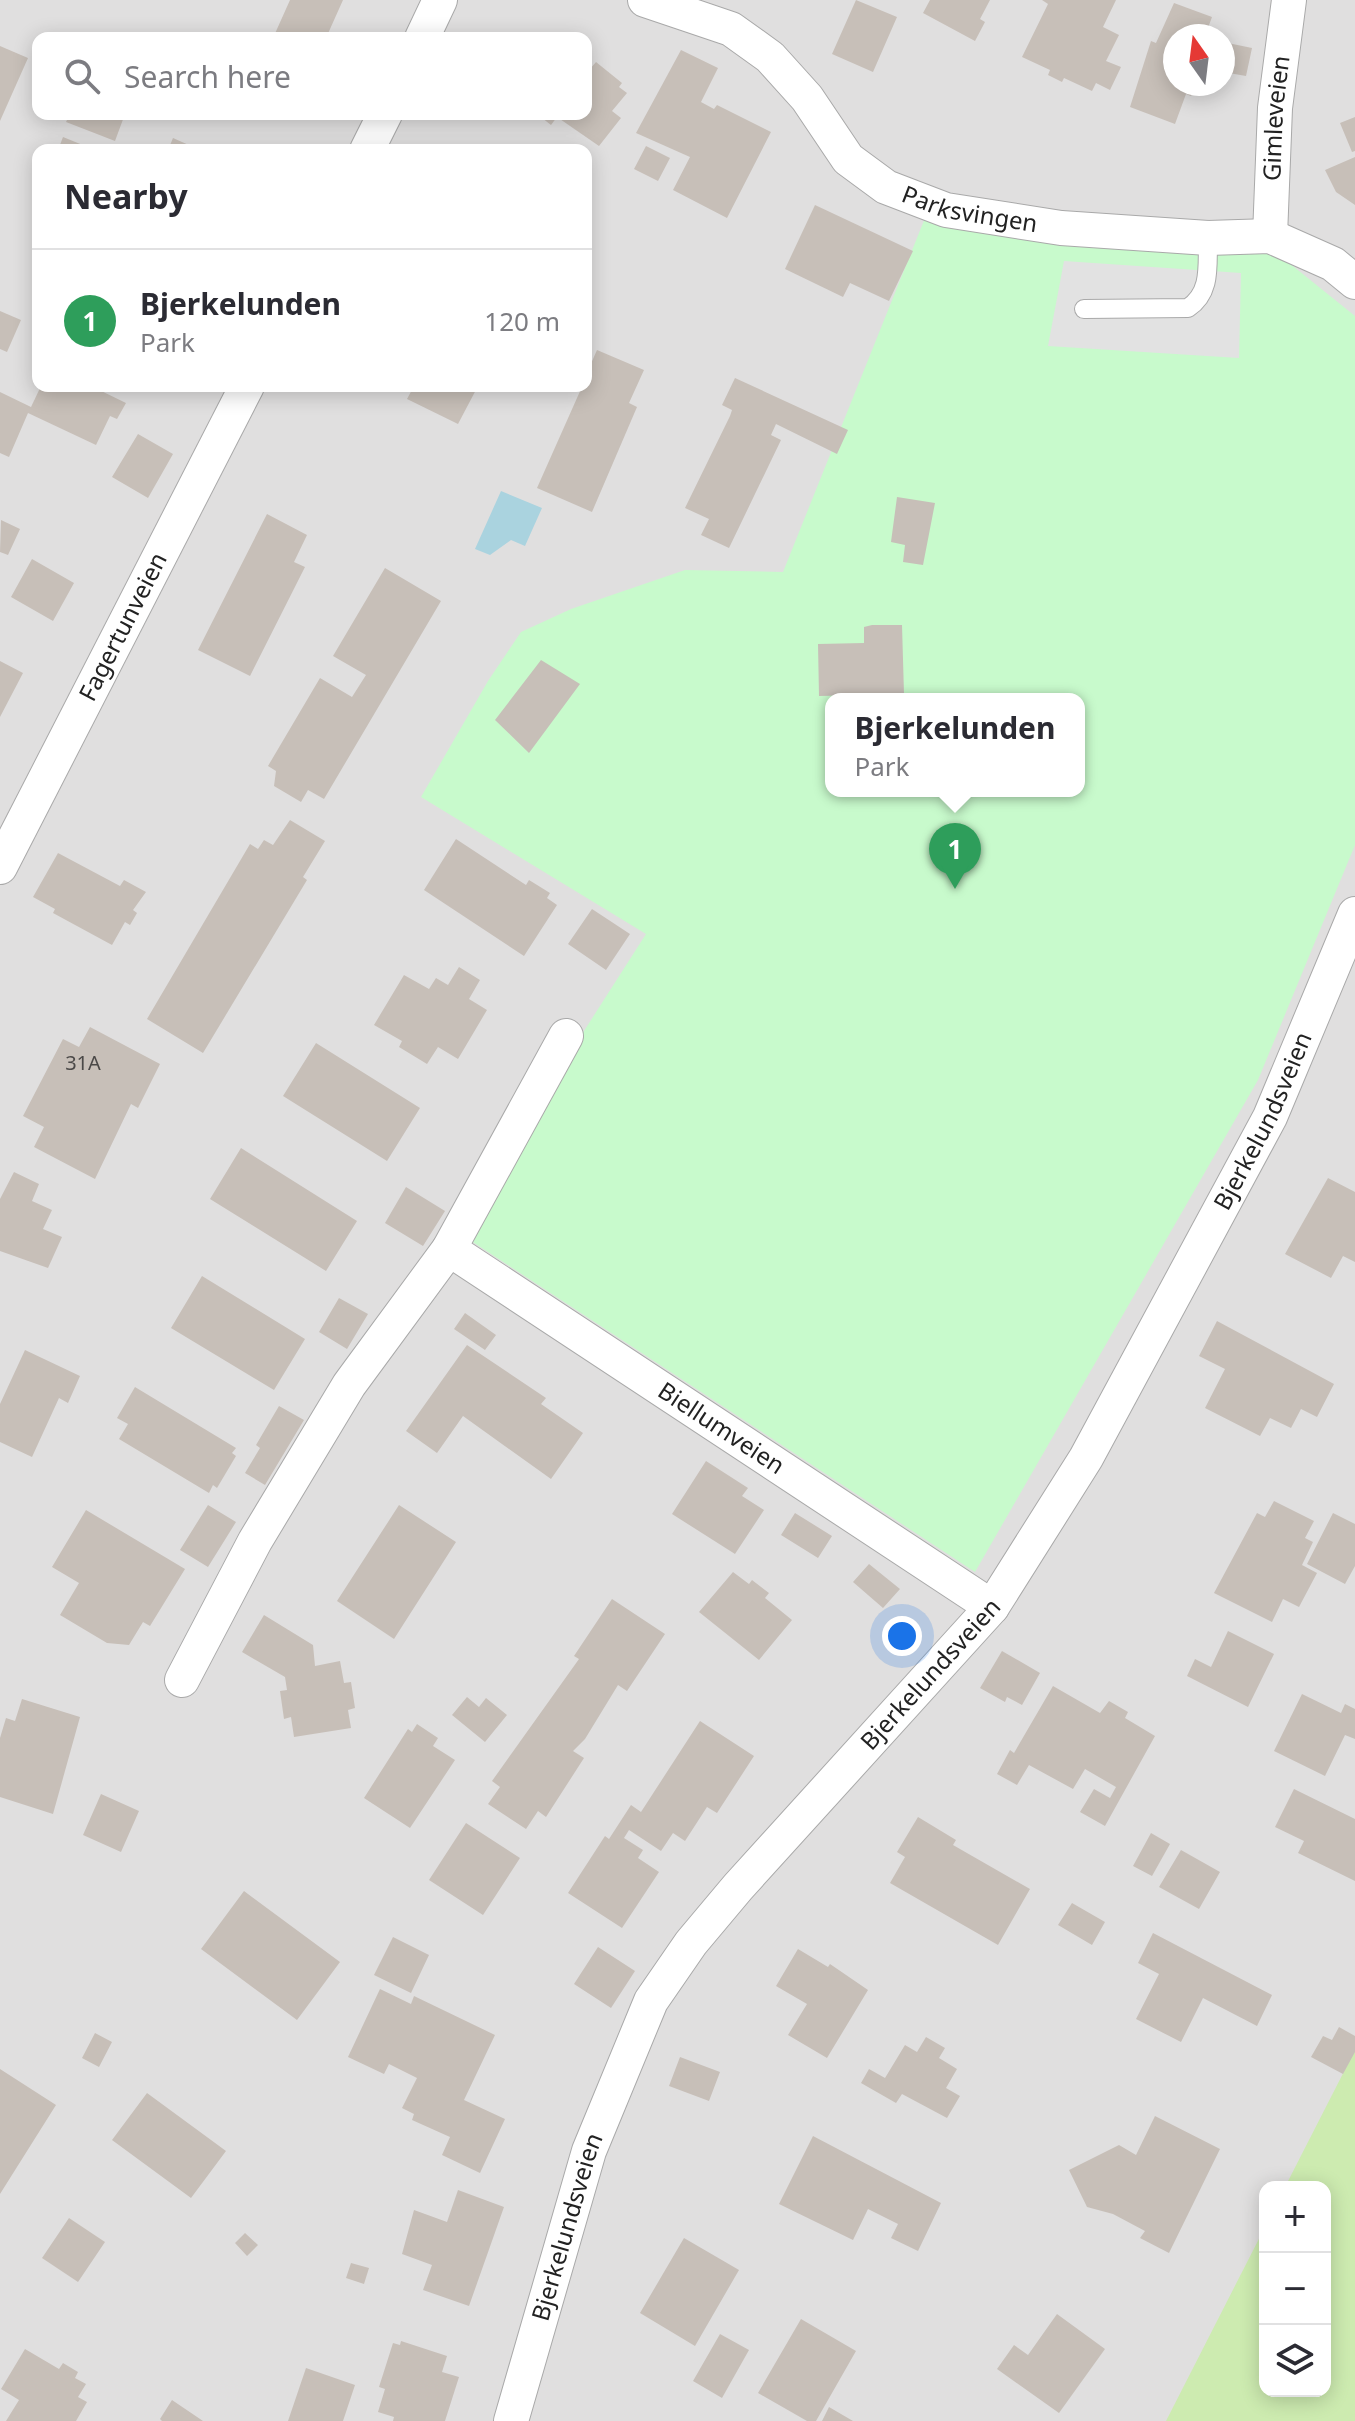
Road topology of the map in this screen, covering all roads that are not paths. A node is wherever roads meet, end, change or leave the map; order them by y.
1 (440, 0) edge
2 (645, 0) edge
3 (1289, 0) edge
4 (425, 32) edge
5 (382, 120) edge
6 (370, 144) edge
7 (1270, 236) junction
8 (1208, 238) junction
9 (1355, 282) edge
10 (1084, 309) dead end
11 (244, 392) edge
12 (0, 867) edge
13 (1355, 914) edge
14 (566, 1036) dead end
15 (449, 1249) junction
16 (992, 1607) junction
17 (182, 1680) dead end
18 (511, 2421) edge

1 - 4 street
2 - 8 street, Parksvingen
3 - 7 street, Gimleveien
5 - 6 street
7 - 8 street, Parksvingen
7 - 9 street, Parksvingen
8 - 10 lane
11 - 12 street, Fagertunveien
13 - 16 street, Bjerkelundsveien
14 - 15 street
15 - 16 street, Biellumveien
15 - 17 street
16 - 18 street, Bjerkelundsveien

